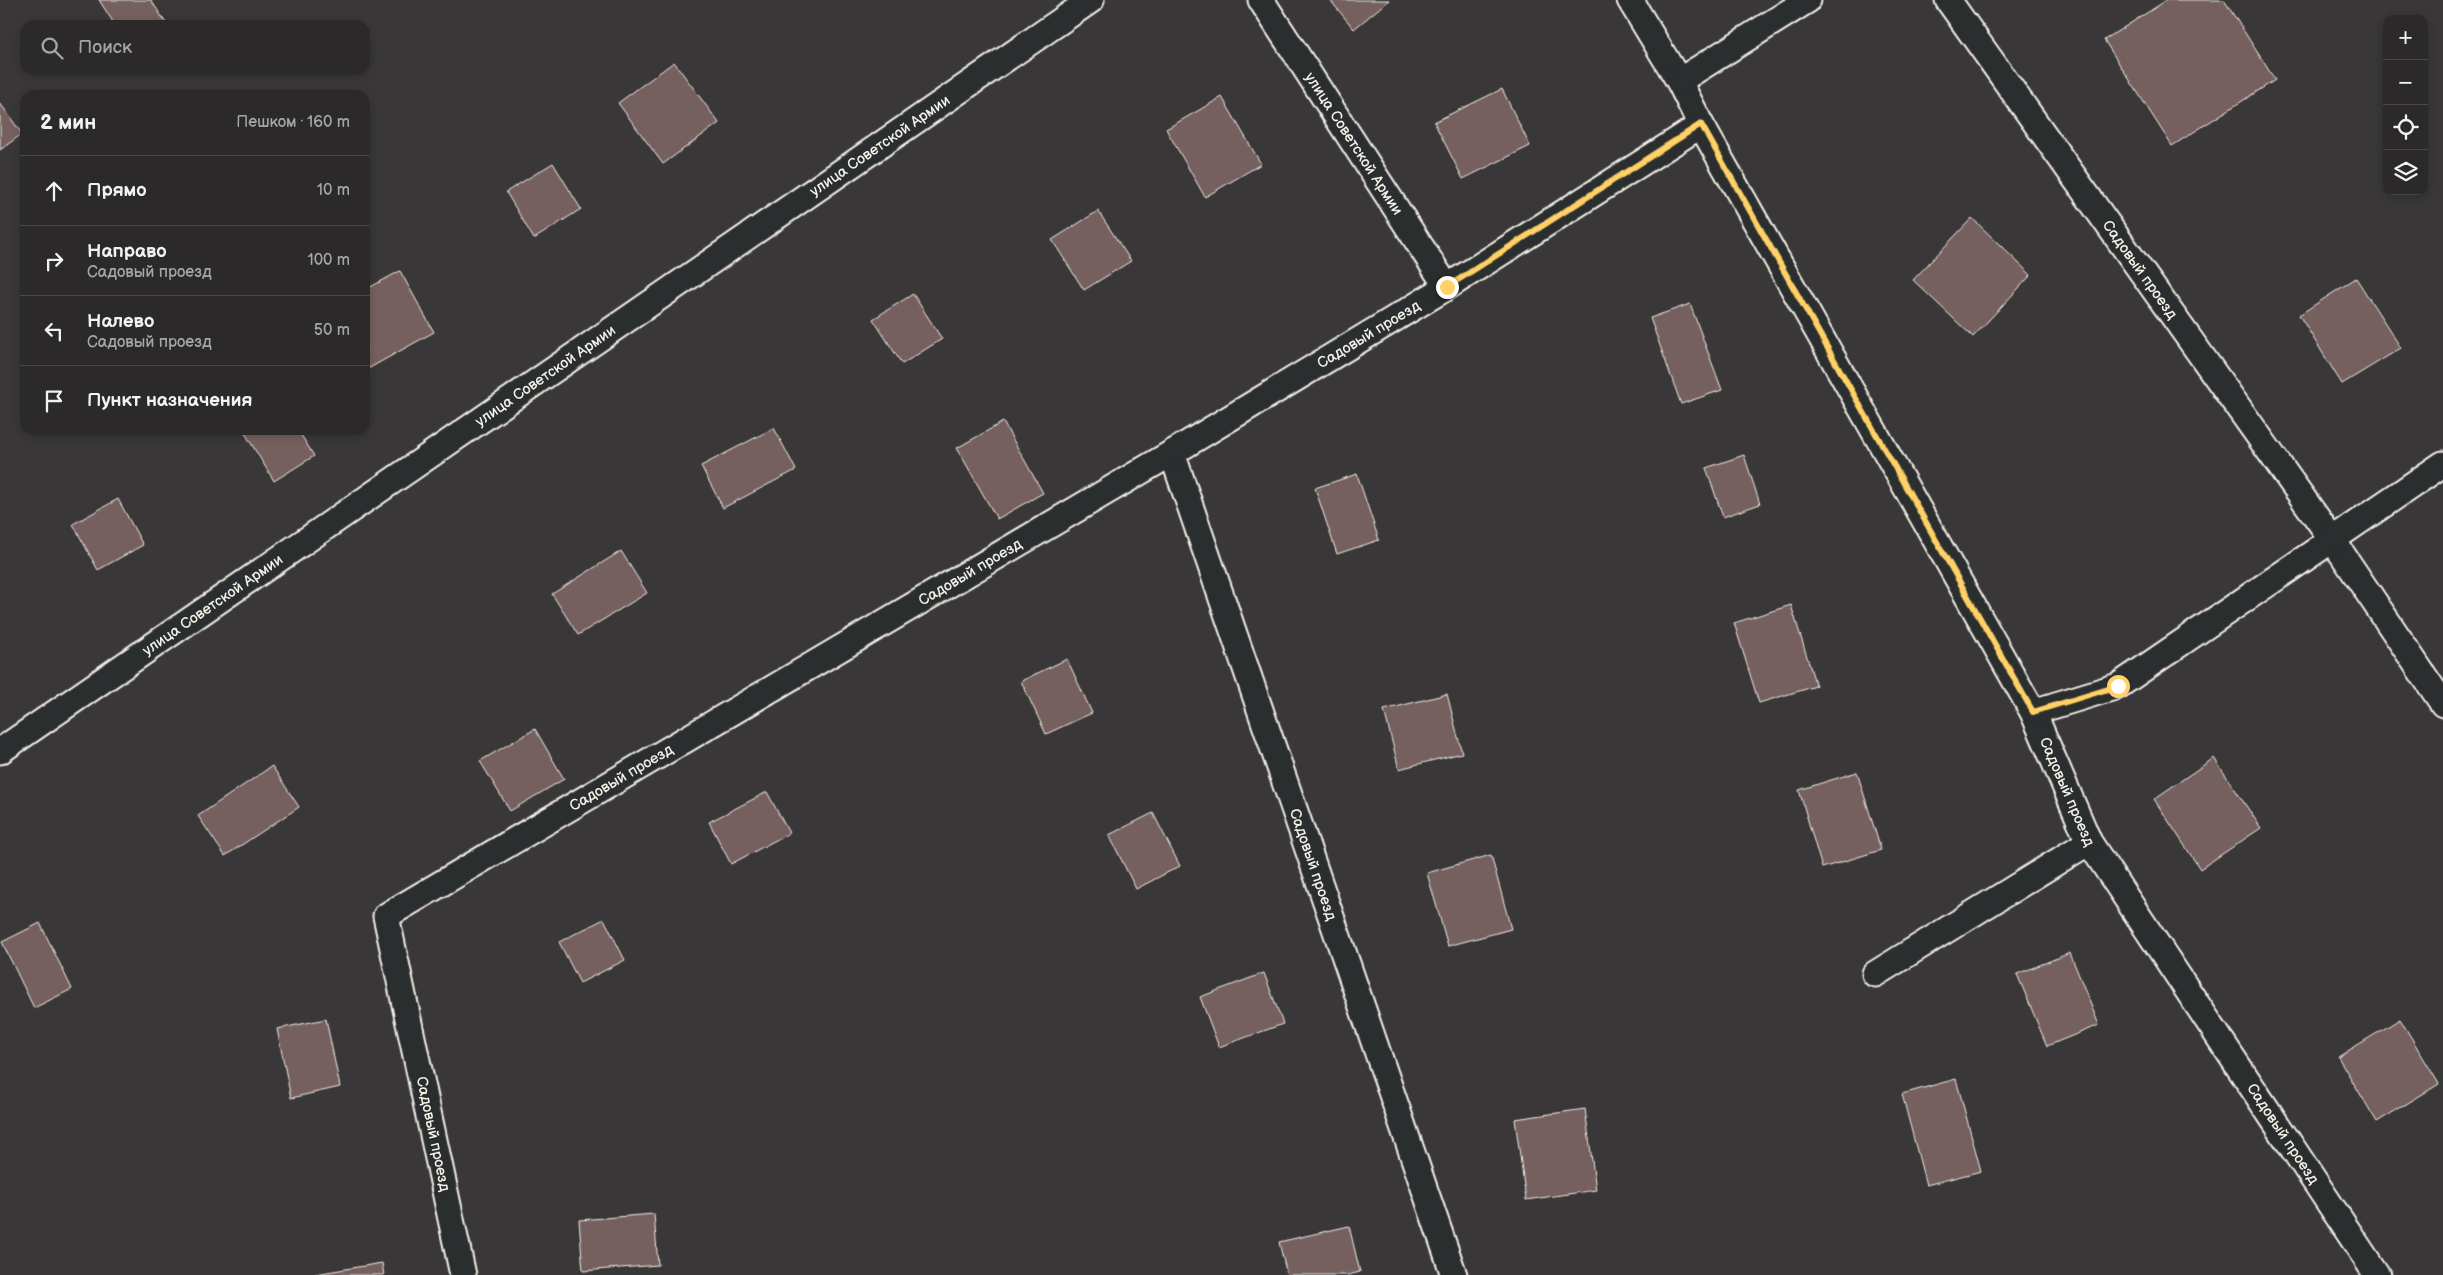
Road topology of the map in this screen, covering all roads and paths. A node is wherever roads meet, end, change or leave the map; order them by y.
1 (1090, 0) edge
2 (1261, 0) edge
3 (1630, 0) edge
4 (1808, 0) edge
5 (1948, 0) edge
6 (1679, 81) junction
7 (1701, 124) junction
8 (1447, 287) junction
9 (1172, 453) junction
10 (2443, 464) edge
11 (2332, 538) junction
12 (2443, 704) edge
13 (2033, 712) junction
14 (0, 751) edge
15 (2089, 842) junction
16 (1875, 974) dead end
17 (463, 1275) edge
18 (1454, 1275) edge
19 (2377, 1275) edge

1 - 14 lane, улица Советской Армии
2 - 8 lane, улица Советской Армии
3 - 6 lane
4 - 6 lane
5 - 11 lane, Садовый проезд
6 - 7 lane
7 - 8 lane, Садовый проезд
7 - 13 lane, Садовый проезд
8 - 9 lane, Садовый проезд
9 - 17 lane, Садовый проезд
9 - 18 lane, Садовый проезд
10 - 11 lane
11 - 12 lane, Садовый проезд
11 - 13 lane
13 - 15 lane, Садовый проезд
15 - 16 lane
15 - 19 lane, Садовый проезд

